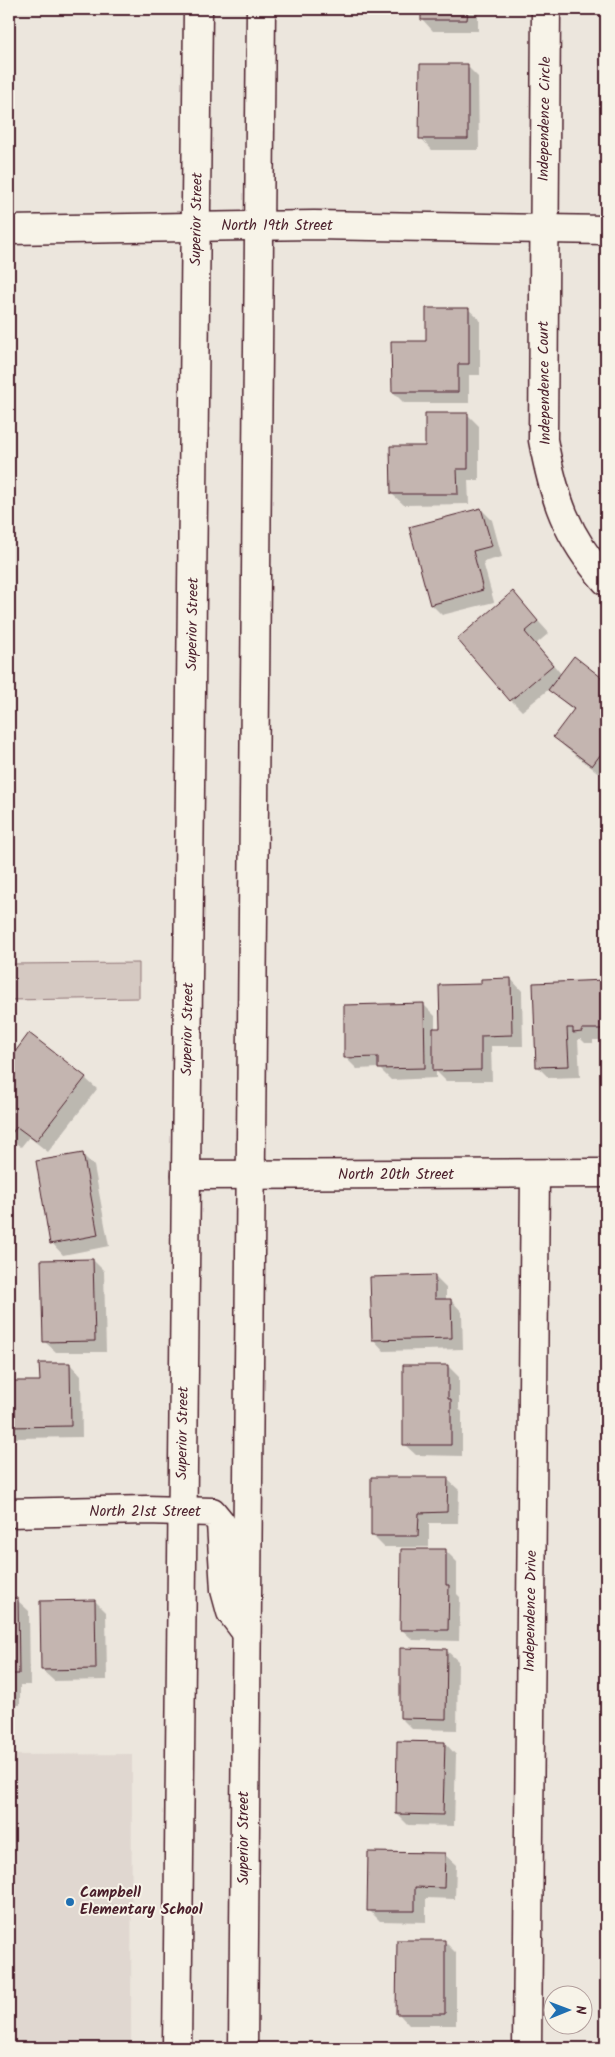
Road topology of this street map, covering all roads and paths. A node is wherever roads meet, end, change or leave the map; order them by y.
1 (198, 9) edge
2 (261, 9) edge
3 (546, 9) edge
4 (197, 226) junction
5 (258, 226) junction
6 (544, 229) junction
7 (9, 230) edge
8 (606, 230) edge
9 (606, 580) edge
10 (606, 1172) edge
11 (186, 1174) junction
12 (535, 1174) junction
13 (250, 1176) junction
14 (182, 1510) junction
15 (9, 1513) edge
16 (246, 1632) junction
17 (177, 2048) edge
18 (243, 2048) edge
19 (527, 2048) edge

1 - 4 main road, Superior Street
2 - 5 main road, Superior Street
3 - 6 main road, Independence Circle
4 - 5 main road, North 19th Street
4 - 7 main road, North 19th Street
4 - 11 main road, Superior Street
5 - 6 main road, North 19th Street
5 - 13 main road, Superior Street
6 - 8 main road, North 19th Street
6 - 9 main road, Independence Court
10 - 12 main road, North 20th Street
11 - 13 main road, North 20th Street
11 - 14 main road, Superior Street
12 - 13 main road, North 20th Street
12 - 19 main road, Independence Drive
13 - 16 main road, Superior Street
14 - 15 main road, North 21st Street
14 - 16 main road, North 21st Street
14 - 17 main road, Superior Street
16 - 18 main road, Superior Street

